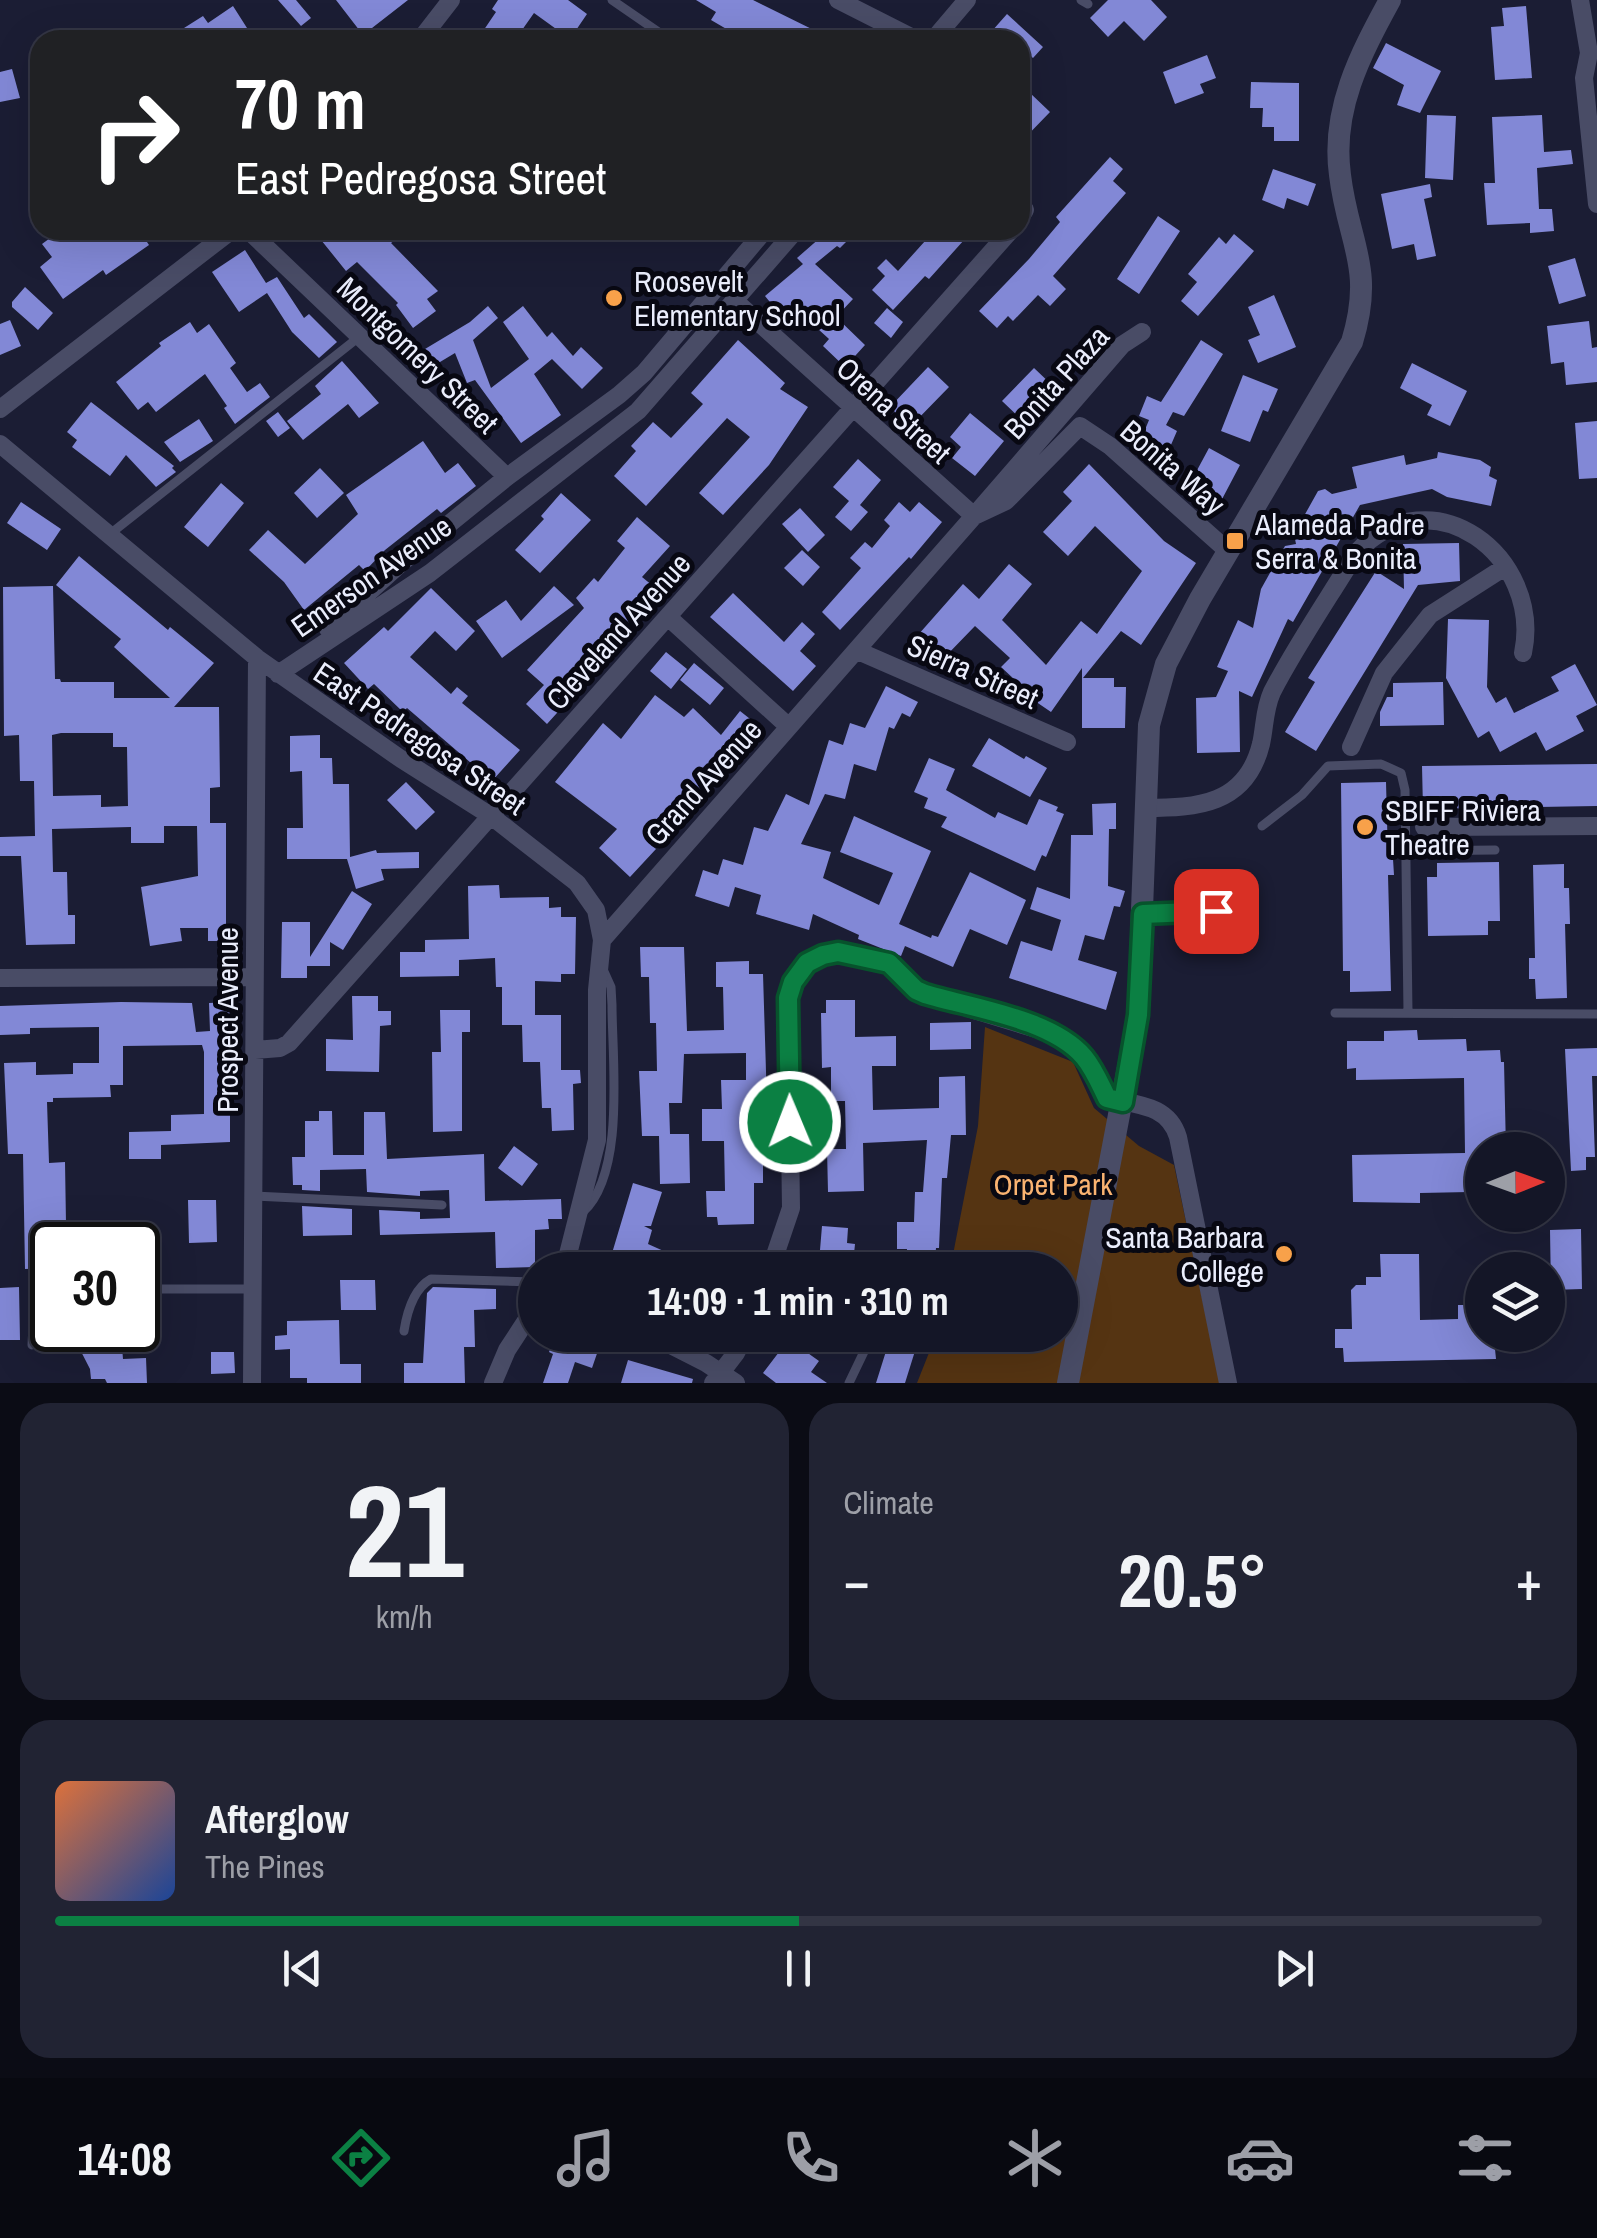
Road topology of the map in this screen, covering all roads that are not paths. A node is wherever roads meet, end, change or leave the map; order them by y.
1 (451, 0) edge
2 (612, 0) edge
3 (838, 0) edge
4 (967, 0) edge
5 (1390, 0) edge
6 (1580, 0) edge
7 (428, 30) edge
8 (656, 30) edge
9 (897, 30) edge
10 (942, 30) edge
11 (1593, 53) edge
12 (1597, 204) edge
13 (219, 240) edge
14 (258, 240) edge
15 (757, 240) edge
16 (788, 240) edge
17 (1002, 240) edge
18 (736, 302) junction
19 (1142, 332) dead end
20 (359, 337) junction
21 (852, 407) junction
22 (0, 409) edge
23 (1080, 426) joint
24 (0, 444) edge
25 (507, 477) junction
26 (974, 516) junction
27 (110, 534) junction
28 (1229, 552) junction
29 (1505, 568) junction
30 (668, 617) junction
31 (858, 650) junction
32 (1524, 652) dead end
33 (256, 658) junction
34 (278, 674) junction
35 (789, 727) junction
36 (1067, 742) dead end
37 (1351, 747) dead end
38 (1145, 808) junction
39 (492, 816) junction
40 (1262, 826) dead end
41 (1597, 826) edge
42 (1424, 827) dead end
43 (1495, 850) dead end
44 (1406, 852) junction
45 (1216, 911) dead end
46 (1143, 914) junction
47 (602, 940) junction
48 (0, 978) edge
49 (254, 978) junction
50 (1408, 1012) junction
51 (1335, 1013) dead end
52 (1597, 1014) edge
53 (255, 1050) junction
54 (1123, 1102) junction
55 (254, 1196) junction
56 (442, 1205) dead end
57 (569, 1252) edge
58 (776, 1252) edge
59 (518, 1282) edge
60 (160, 1289) edge
61 (253, 1289) junction
62 (404, 1332) dead end
63 (518, 1332) edge
64 (679, 1352) edge
65 (737, 1352) edge
66 (864, 1352) edge
67 (724, 1380) edge
68 (252, 1383) edge
69 (493, 1383) edge
70 (849, 1383) edge
71 (1068, 1383) edge
72 (1228, 1383) edge

1 - 7 street
2 - 8 lane
3 - 9 street
4 - 10 street
5 - 28 street
6 - 11 street
11 - 12 street
13 - 22 street
14 - 20 street, Montgomery Street
15 - 25 street, Emerson Avenue
16 - 18 street, Emerson Avenue
17 - 21 street, Cleveland Avenue
18 - 21 street, Orena Street
18 - 34 street, Emerson Avenue
19 - 26 street, Bonita Plaza
20 - 25 street, Montgomery Street
20 - 27 lane
21 - 26 street, Orena Street
21 - 30 street, Cleveland Avenue
23 - 26 street, Grand Avenue
23 - 28 street, Bonita Way
24 - 27 street, East Pedregosa Street
25 - 34 street, Emerson Avenue
26 - 31 street, Grand Avenue
27 - 33 street, East Pedregosa Street
28 - 38 street
29 - 32 street
29 - 37 street
29 - 38 street
30 - 35 street
30 - 39 street, Cleveland Avenue
31 - 35 street, Grand Avenue
31 - 36 street, Sierra Street
33 - 34 street, East Pedregosa Street
33 - 49 street, Prospect Avenue
34 - 39 street, East Pedregosa Street
35 - 47 street, Grand Avenue
38 - 46 street
39 - 47 street, East Pedregosa Street
39 - 53 street, Cleveland Avenue
40 - 44 lane
41 - 42 street
43 - 44 lane
44 - 50 lane
45 - 46 lane
46 - 54 street
47 - 57 street
48 - 49 street
49 - 53 street, Prospect Avenue
50 - 51 lane
50 - 52 lane
53 - 55 street, Prospect Avenue
54 - 58 street
54 - 71 street
54 - 72 street
55 - 56 lane
55 - 61 street, Prospect Avenue
59 - 62 lane
60 - 61 lane
61 - 68 street, Prospect Avenue
63 - 69 street
64 - 67 street
65 - 67 street
66 - 70 lane

